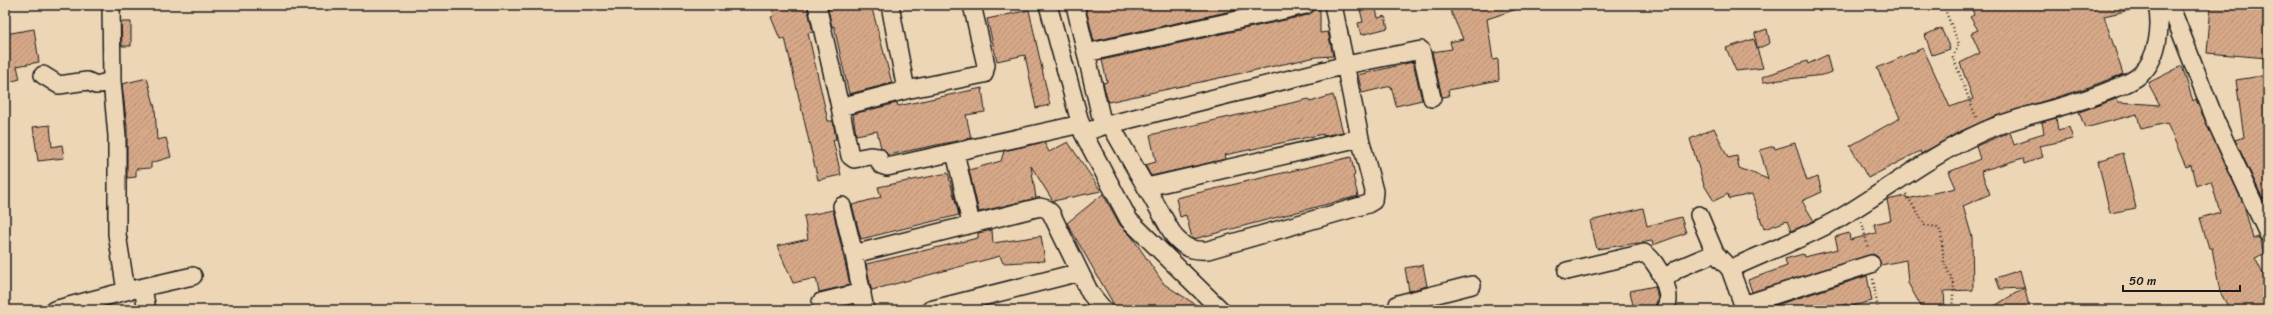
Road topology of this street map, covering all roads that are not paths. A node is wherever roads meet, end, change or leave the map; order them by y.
1 (111, 5) edge
2 (817, 5) edge
3 (890, 5) edge
4 (972, 5) edge
5 (1048, 5) edge
6 (1075, 5) edge
7 (1306, 5) edge
8 (1333, 5) edge
9 (2157, 5) edge
10 (2170, 5) edge
11 (1086, 53) junction
12 (1346, 65) junction
13 (43, 74) dead end
14 (112, 81) junction
15 (906, 90) junction
16 (1432, 98) dead end
17 (840, 107) junction
18 (1107, 125) junction
19 (1082, 129) junction
20 (1360, 138) junction
21 (955, 152) junction
22 (1147, 187) junction
23 (842, 206) dead end
24 (1699, 215) dead end
25 (971, 224) junction
26 (2268, 234) edge
27 (1715, 253) junction
28 (854, 254) junction
29 (1871, 264) road end
30 (1730, 269) junction
31 (1567, 271) dead end
32 (1080, 272) junction
33 (193, 276) dead end
34 (1664, 280) junction
35 (1472, 285) dead end
36 (143, 288) junction
37 (126, 291) junction
38 (862, 292) junction
39 (821, 302) dead end
40 (1398, 303) edge
41 (1744, 307) edge
42 (54, 310) edge
43 (146, 310) edge
44 (865, 310) edge
45 (930, 310) edge
46 (1104, 310) edge
47 (1220, 310) edge
48 (1664, 310) edge

1 - 14 street
2 - 17 street
3 - 15 street
4 - 15 street
5 - 19 street
6 - 11 street
7 - 11 street
8 - 12 street
9 - 30 street
10 - 26 street
11 - 18 street
12 - 16 street
12 - 18 street
12 - 20 street
13 - 14 street
14 - 37 street
15 - 17 street
17 - 21 street
18 - 19 street
18 - 22 street
19 - 21 street
19 - 47 street
20 - 22 street
20 - 22 street
21 - 25 street
23 - 28 street
24 - 27 street
25 - 28 street
25 - 32 street
27 - 30 street
27 - 34 street
28 - 38 street
29 - 41 street
30 - 41 street
31 - 34 street
32 - 45 street
32 - 46 street
33 - 36 street
34 - 48 street
35 - 40 street
36 - 37 street
36 - 43 street
37 - 42 street
38 - 39 street
38 - 44 street

